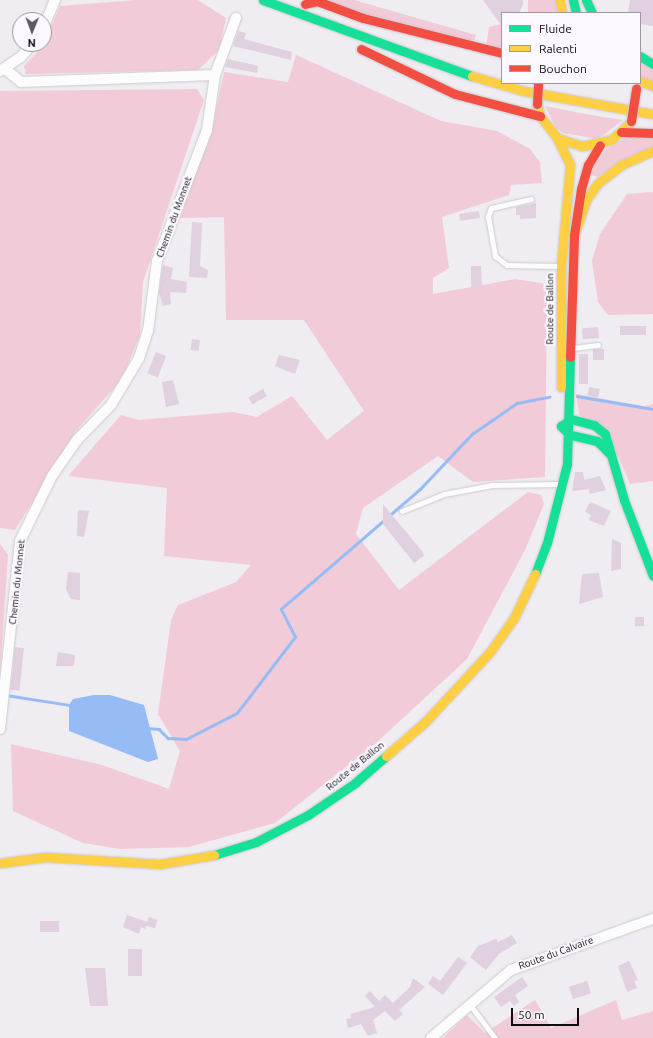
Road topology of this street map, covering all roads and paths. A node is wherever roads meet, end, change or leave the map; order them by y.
1 (55, 0) edge
2 (263, 0) edge
3 (296, 0) edge
4 (560, 0) edge
5 (573, 0) edge
6 (586, 0) edge
7 (273, 4) junction
8 (305, 4) junction
9 (50, 12) edge
10 (562, 12) edge
11 (576, 12) edge
12 (592, 12) edge
13 (236, 18) dead end
14 (339, 40) dead end
15 (353, 45) dead end
16 (23, 52) edge
17 (501, 53) edge
18 (641, 57) edge
19 (653, 64) edge
20 (474, 65) dead end
21 (3, 70) edge
22 (215, 75) junction
23 (546, 84) edge
24 (637, 84) edge
25 (653, 86) edge
26 (646, 101) dead end
27 (653, 114) edge
28 (540, 116) junction
29 (621, 132) junction
30 (653, 133) edge
31 (557, 138) junction
32 (600, 145) junction
33 (653, 151) edge
34 (531, 199) dead end
35 (574, 235) junction
36 (573, 262) junction
37 (561, 266) junction
38 (598, 345) dead end
39 (561, 347) junction
40 (572, 348) junction
41 (571, 419) junction
42 (561, 426) junction
43 (570, 435) junction
44 (611, 455) junction
45 (561, 484) junction
46 (402, 511) dead end
47 (653, 576) edge
48 (0, 730) edge
49 (0, 863) edge
50 (653, 919) edge
51 (470, 1005) junction
52 (431, 1038) edge
53 (495, 1038) edge

1 - 9 street
2 - 7 main road
3 - 8 main road
4 - 10 main road
5 - 11 main road
6 - 12 main road
7 - 14 main road
7 - 27 main road
8 - 17 main road
8 - 20 main road
13 - 22 street, Chemin du Monnet
15 - 28 main road
16 - 21 street
18 - 19 main road
21 - 22 street
22 - 48 street, Chemin du Monnet
23 - 26 main road
23 - 28 main road, bridge
24 - 25 main road
24 - 29 main road, bridge
28 - 31 main road, Route de Ballon
29 - 30 main road
29 - 32 main road
31 - 32 main road
31 - 37 main road, Route de Ballon
32 - 35 main road, Route de Ballon
33 - 35 main road
34 - 37 lane
35 - 36 main road, Route de Ballon
36 - 37 lane
36 - 40 main road, Route de Ballon
37 - 39 main road, Route de Ballon
38 - 40 lane
39 - 40 lane
39 - 42 main road, Route de Ballon
40 - 41 main road, Route de Ballon
41 - 42 main road
41 - 43 main road, Route de Ballon
41 - 44 main road
42 - 43 main road
42 - 45 main road, Route de Ballon
43 - 44 main road
43 - 45 main road, Route de Ballon
44 - 47 main road
45 - 46 lane
45 - 49 main road, Route de Ballon
50 - 51 street, Route du Calvaire
51 - 52 street, Route du Calvaire
51 - 53 lane

